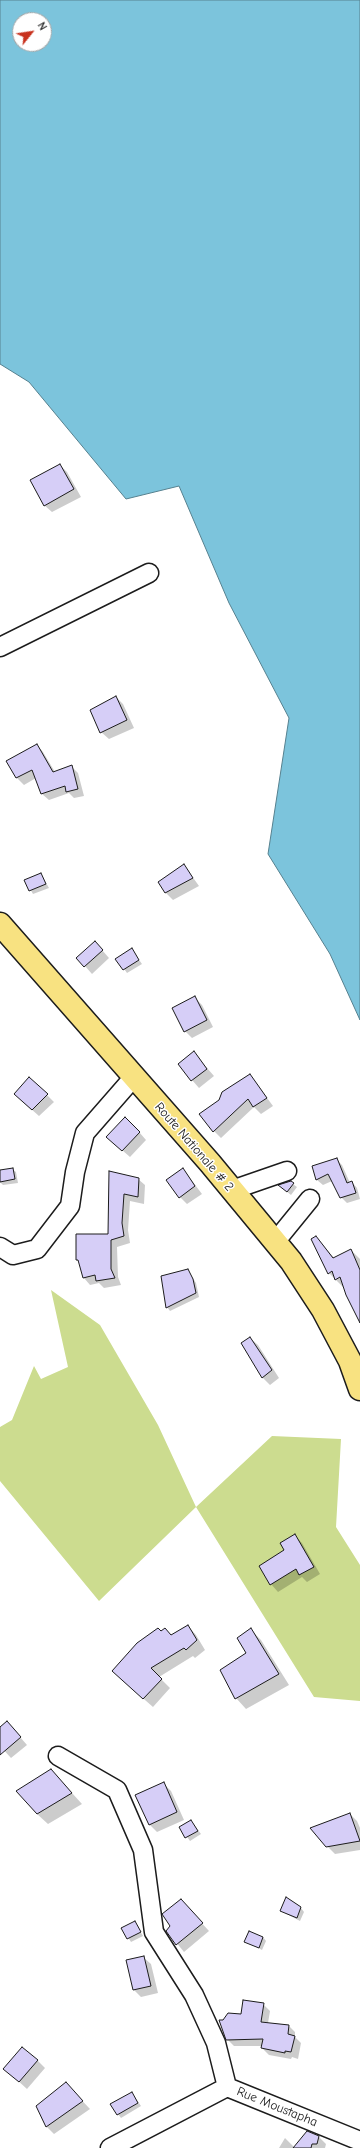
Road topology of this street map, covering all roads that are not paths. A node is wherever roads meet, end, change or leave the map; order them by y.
1 (149, 573) dead end
2 (0, 647) edge
3 (2, 929) edge
4 (133, 1078) junction
5 (287, 1171) dead end
6 (232, 1190) junction
7 (310, 1199) dead end
8 (275, 1242) junction
9 (0, 1247) edge
10 (360, 1389) edge
11 (58, 1756) dead end
12 (227, 2087) junction
13 (360, 2141) edge
14 (110, 2148) edge

1 - 2 street
3 - 4 main road, Route Nationale # 2
4 - 6 main road, Route Nationale # 2
4 - 9 street
5 - 6 street
6 - 8 main road, Route Nationale # 2
7 - 8 street
8 - 10 main road, Route Nationale # 2
11 - 12 street
12 - 13 street, Rue Moustapha
12 - 14 street, Rue Moustapha

